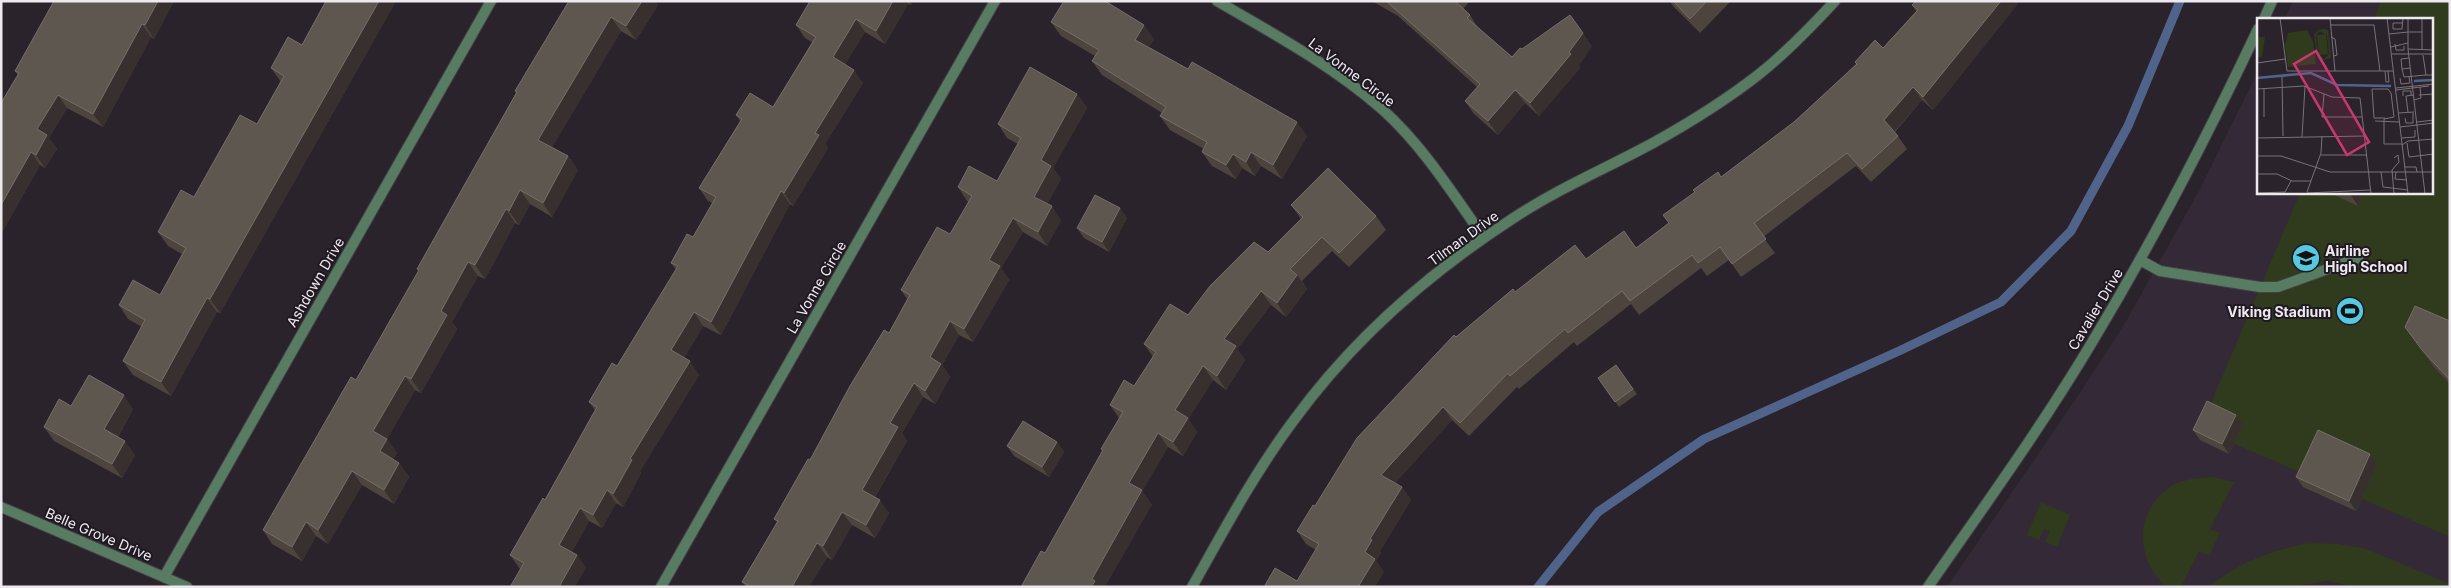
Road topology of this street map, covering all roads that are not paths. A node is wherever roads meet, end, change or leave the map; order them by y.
1 (491, 1) edge
2 (995, 1) edge
3 (1217, 1) edge
4 (1835, 1) edge
5 (2272, 1) edge
6 (2264, 18) edge
7 (2257, 31) edge
8 (1484, 238) junction
9 (2358, 258) dead end
10 (2140, 260) junction
11 (1, 507) edge
12 (164, 577) junction
13 (187, 587) edge
14 (661, 587) edge
15 (1192, 587) edge
16 (1928, 587) edge

1 - 12 street, Ashdown Drive
2 - 14 street, La Vonne Circle
3 - 8 street, La Vonne Circle
4 - 8 street, Tilman Drive
5 - 6 street
7 - 10 street, Cavalier Drive
8 - 15 street, Tilman Drive
9 - 10 street
10 - 16 street, Cavalier Drive
11 - 12 street, Belle Grove Drive
12 - 13 street, Belle Grove Drive

